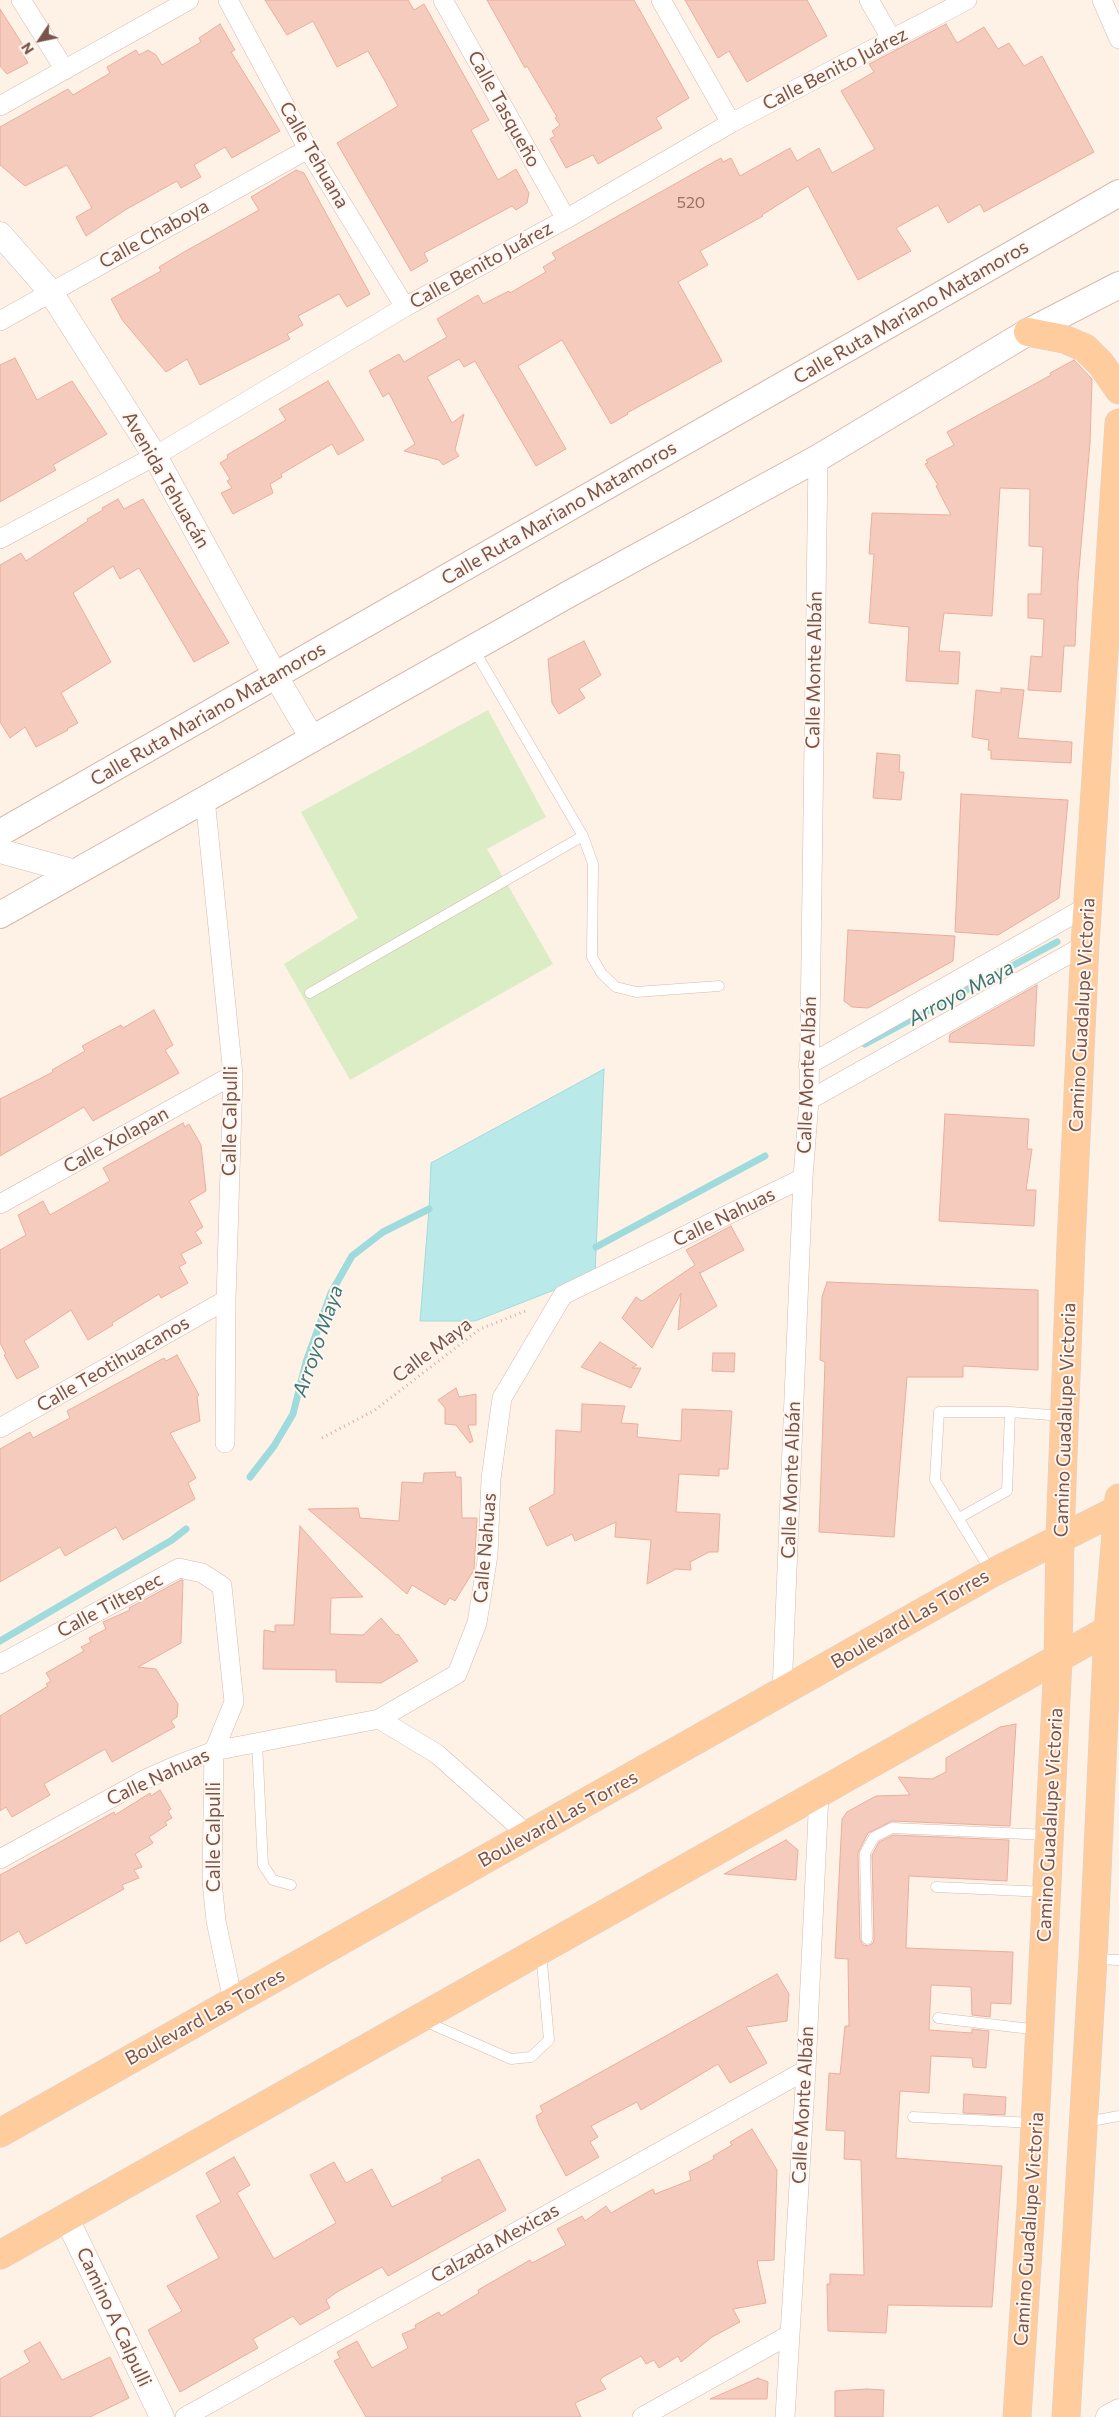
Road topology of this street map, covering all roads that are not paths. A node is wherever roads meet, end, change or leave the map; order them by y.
1 (21, 0) edge
2 (189, 0) edge
3 (228, 0) edge
4 (443, 0) edge
5 (661, 0) edge
6 (869, 0) edge
7 (967, 0) edge
8 (1102, 0) edge
9 (1119, 39) edge
10 (892, 40) junction
11 (65, 70) junction
12 (0, 106) edge
13 (731, 123) junction
14 (308, 149) junction
15 (1119, 193) edge
16 (566, 219) junction
17 (0, 234) edge
18 (1119, 285) edge
19 (50, 291) junction
20 (405, 307) junction
21 (0, 321) edge
22 (1028, 332) junction
23 (1119, 390) edge
24 (1119, 423) edge
25 (155, 456) junction
26 (818, 458) junction
27 (0, 539) edge
28 (473, 648) junction
29 (275, 675) junction
30 (312, 738) junction
31 (206, 800) junction
32 (0, 834) edge
33 (583, 836) junction
34 (0, 851) edge
35 (76, 872) junction
36 (1088, 906) junction
37 (0, 915) edge
38 (1084, 945) junction
39 (719, 986) dead end
40 (310, 993) dead end
41 (808, 1064) junction
42 (233, 1075) junction
43 (809, 1100) junction
44 (803, 1178) junction
45 (0, 1204) edge
46 (226, 1300) junction
47 (1010, 1412) junction
48 (1065, 1416) junction
49 (0, 1428) edge
50 (225, 1443) dead end
51 (1119, 1498) edge
52 (1119, 1509) edge
53 (959, 1518) junction
54 (1060, 1537) junction
55 (992, 1573) junction
56 (222, 1586) joint
57 (1114, 1627) edge
58 (1058, 1660) junction
59 (0, 1664) edge
60 (782, 1692) junction
61 (379, 1718) junction
62 (256, 1742) junction
63 (214, 1751) junction
64 (819, 1793) junction
65 (528, 1835) junction
66 (1050, 1835) junction
67 (0, 1859) edge
68 (291, 1885) dead end
69 (936, 1887) dead end
70 (1047, 1892) junction
71 (867, 1939) dead end
72 (541, 1949) junction
73 (1106, 1960) edge
74 (233, 2001) junction
75 (418, 2018) junction
76 (938, 2018) dead end
77 (1040, 2030) junction
78 (806, 2070) junction
79 (1119, 2116) edge
80 (914, 2117) dead end
81 (1035, 2123) junction
82 (1082, 2123) junction
83 (0, 2133) edge
84 (66, 2217) junction
85 (0, 2255) edge
86 (789, 2335) junction
87 (1119, 2411) edge
88 (162, 2417) edge
89 (185, 2417) edge
90 (642, 2417) edge
91 (785, 2417) edge
92 (1017, 2417) edge
93 (1066, 2417) edge
94 (1108, 2417) edge

1 - 11 street
2 - 11 street
3 - 14 street, Calle Tehuana
4 - 16 street, Calle Tasqueño
5 - 13 street
6 - 10 street
7 - 10 street, Calle Benito Juárez
8 - 9 street
10 - 13 street, Calle Benito Juárez
11 - 12 street
13 - 16 street, Calle Benito Juárez
14 - 19 street, Calle Chaboya
14 - 20 street, Calle Tehuana
15 - 29 main road, Calle Ruta Mariano Matamoros
16 - 20 street, Calle Benito Juárez
17 - 19 street, Avenida Tehuacán
18 - 22 main road
19 - 21 street, Calle Chaboya
19 - 25 street, Avenida Tehuacán
20 - 25 street, Calle Benito Juárez
22 - 23 main road
22 - 26 main road
24 - 36 main road, Camino Guadalupe Victoria
25 - 27 street, Calle Benito Juárez
25 - 29 street, Avenida Tehuacán
26 - 28 main road
26 - 41 street, Calle Monte Albán
28 - 30 main road
28 - 33 lane
29 - 30 street, Avenida Tehuacán
29 - 32 main road, Calle Ruta Mariano Matamoros
30 - 31 main road
31 - 35 main road
31 - 42 street, Calle Calpulli
33 - 39 lane
33 - 40 lane
34 - 35 street
35 - 37 main road
36 - 38 main road, Camino Guadalupe Victoria
36 - 41 street
38 - 43 street
38 - 48 main road, Camino Guadalupe Victoria
41 - 43 street, Calle Monte Albán
42 - 45 street, Calle Xolapan
42 - 46 street, Calle Calpulli
43 - 44 street, Calle Monte Albán
44 - 60 street, Calle Monte Albán
44 - 61 street, Calle Nahuas
46 - 49 street, Calle Teotihuacanos
46 - 50 street, Calle Calpulli
47 - 48 lane
47 - 53 lane
47 - 53 lane
48 - 54 main road, Camino Guadalupe Victoria
51 - 52 main road
52 - 54 main road, Boulevard Las Torres
52 - 57 main road
53 - 55 lane
54 - 55 main road, Boulevard Las Torres
54 - 58 main road, Camino Guadalupe Victoria
55 - 60 main road, Boulevard Las Torres
56 - 59 street, Calle Tiltepec
56 - 63 street, Calle Calpulli
57 - 58 main road
57 - 73 main road
58 - 64 main road
58 - 66 main road, Camino Guadalupe Victoria
60 - 65 main road, Boulevard Las Torres
61 - 62 street, Calle Nahuas
61 - 65 street
62 - 63 street, Calle Nahuas
62 - 68 lane
63 - 67 street, Calle Nahuas
63 - 74 street, Calle Calpulli
64 - 72 main road
64 - 78 street, Calle Monte Albán
65 - 74 main road, Boulevard Las Torres
66 - 70 main road, Camino Guadalupe Victoria
66 - 71 lane
69 - 70 lane
70 - 77 main road, Camino Guadalupe Victoria
72 - 75 main road
72 - 75 lane
73 - 82 main road
74 - 83 main road, Boulevard Las Torres
75 - 84 main road
76 - 77 lane
77 - 81 main road, Camino Guadalupe Victoria
78 - 86 street, Calle Monte Albán
78 - 89 street, Calzada Mexicas
79 - 82 lane
80 - 81 lane
81 - 92 main road, Camino Guadalupe Victoria
82 - 93 main road
84 - 85 main road
84 - 88 street, Camino A Calpulli
86 - 90 street
86 - 91 street, Calle Monte Albán
87 - 94 street

